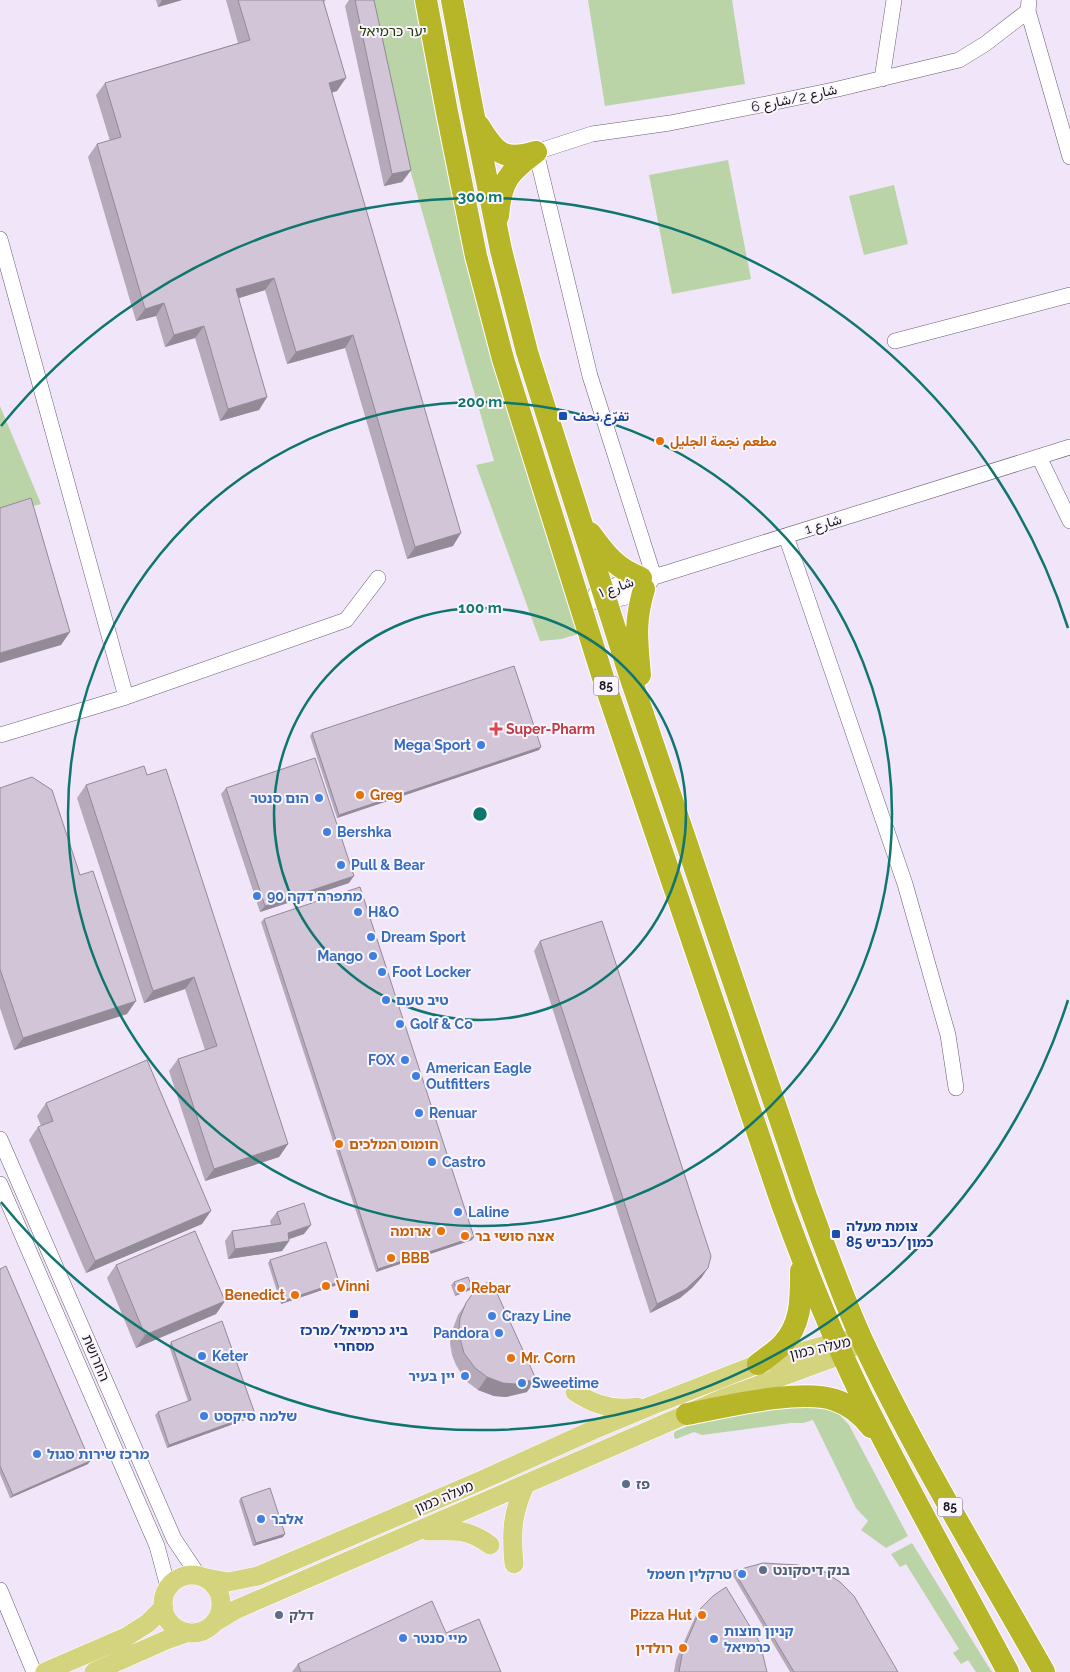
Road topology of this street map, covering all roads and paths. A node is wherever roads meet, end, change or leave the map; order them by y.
1 (426, 0) edge
2 (452, 0) edge
3 (894, 0) edge
4 (1029, 5) edge
5 (882, 78) junction
6 (475, 120) junction
7 (536, 152) junction
8 (1070, 157) edge
9 (497, 230) junction
10 (0, 239) edge
11 (1070, 295) edge
12 (895, 341) dead end
13 (1070, 447) edge
14 (1039, 457) junction
15 (580, 519) junction
16 (1070, 521) edge
17 (786, 536) junction
18 (378, 578) dead end
19 (646, 581) junction
20 (604, 596) junction
21 (579, 602) junction
22 (126, 697) junction
23 (644, 718) junction
24 (0, 735) edge
25 (956, 1088) dead end
26 (0, 1139) edge
27 (0, 1184) edge
28 (801, 1255) junction
29 (862, 1339) junction
30 (840, 1348) junction
31 (758, 1364) junction
32 (575, 1392) dead end
33 (653, 1405) junction
34 (686, 1414) junction
35 (894, 1458) junction
36 (525, 1485) junction
37 (416, 1532) junction
38 (490, 1546) dead end
39 (514, 1564) dead end
40 (202, 1576) junction
41 (168, 1587) junction
42 (0, 1590) edge
43 (164, 1607) junction
44 (216, 1622) junction
45 (186, 1633) junction
46 (34, 1672) edge
47 (44, 1672) edge
48 (94, 1672) edge
49 (1008, 1672) edge
50 (1044, 1672) edge

1 - 21 highway, 85
2 - 6 highway, 85
3 - 5 street
4 - 5 street, شارع 2/شارع 6
4 - 8 street
5 - 7 street, شارع 2/شارع 6
6 - 7 highway
6 - 9 highway, 85
7 - 9 highway
7 - 19 street
9 - 15 highway, 85
10 - 22 street
11 - 12 street
13 - 14 street, شارع 1
14 - 16 street
14 - 17 street, شارع 1
15 - 19 highway
15 - 20 highway, 85
17 - 19 street, شارع 1
17 - 25 street
18 - 22 street
19 - 20 street, شارع 1
19 - 23 highway
20 - 21 street, شارع 1
20 - 23 highway, 85
21 - 28 highway, 85
22 - 24 street
23 - 29 highway, 85
26 - 40 street, החרושת
27 - 41 street, החרושת
28 - 30 highway, 85
28 - 31 highway
29 - 30 main road, מעלה כמון
29 - 50 highway, 85
30 - 31 main road, מעלה כמון
30 - 34 main road, מעלה כמון
30 - 35 highway, 85
31 - 33 main road, מעלה כמון
32 - 33 main road
33 - 40 main road, מעלה כמון
34 - 35 highway
34 - 36 main road, מעלה כמון
35 - 49 highway, 85
36 - 37 main road, מעלה כמון
36 - 39 main road
37 - 38 main road
37 - 44 main road, מעלה כמון
40 - 41 main road
40 - 44 main road
41 - 43 main road
42 - 46 street
43 - 45 main road
43 - 47 main road
44 - 45 main road
45 - 48 main road

